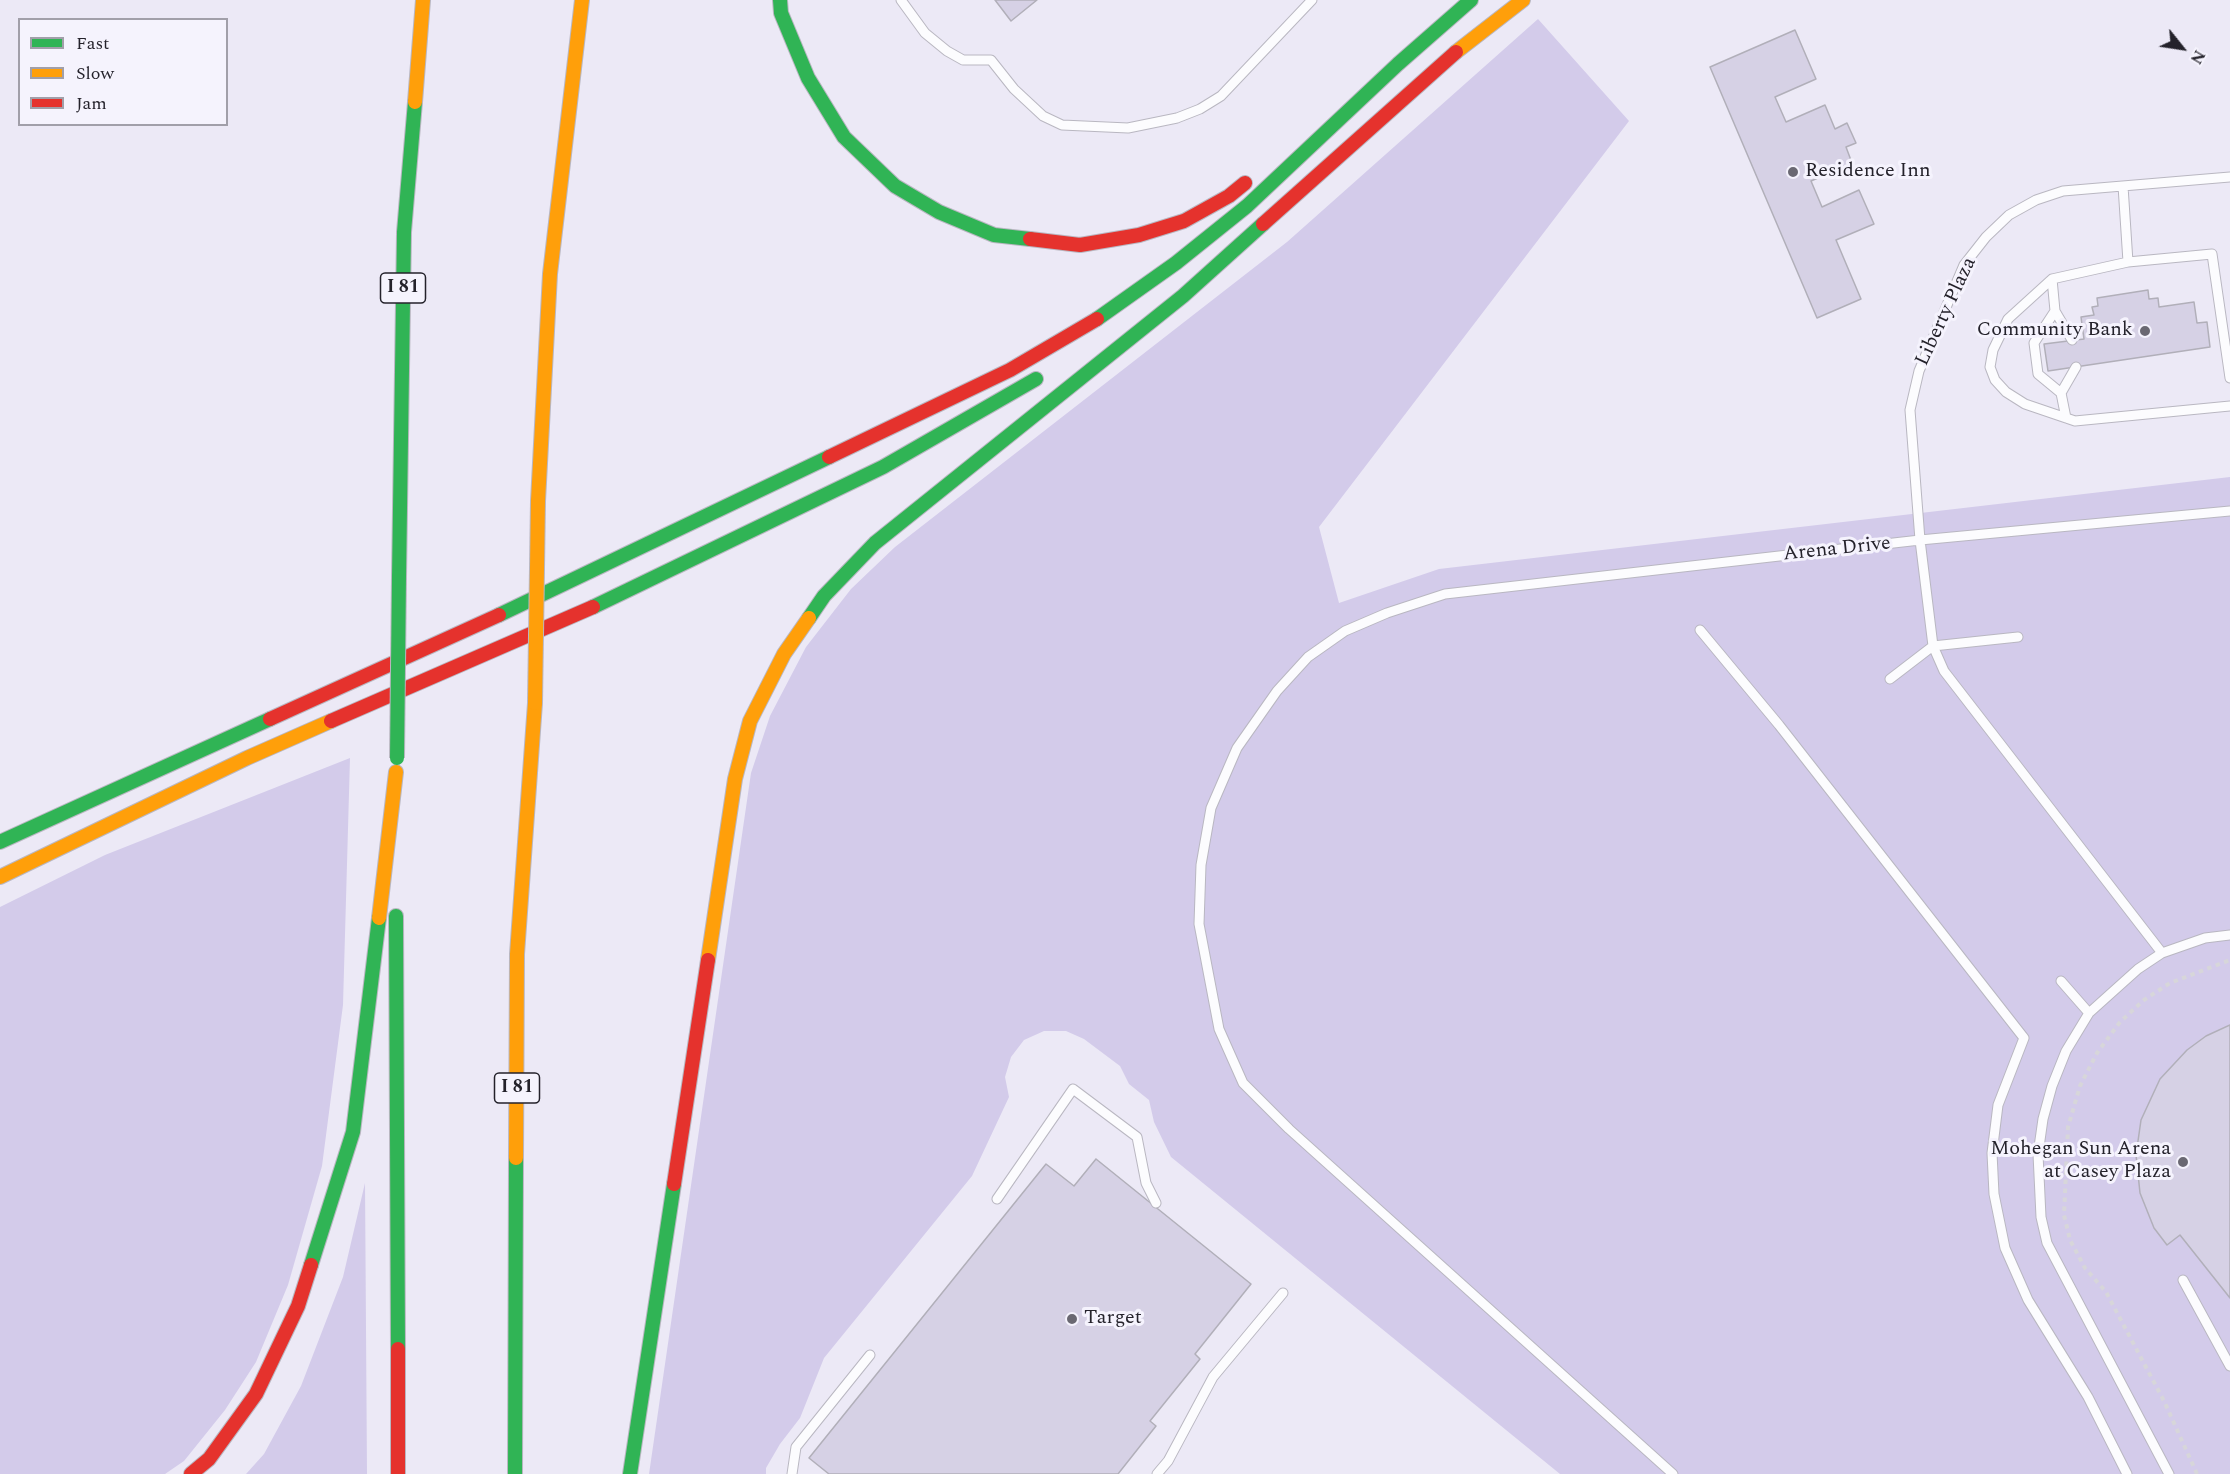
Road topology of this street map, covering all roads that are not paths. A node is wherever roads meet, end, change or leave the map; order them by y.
1 (423, 0) edge
2 (582, 0) edge
3 (780, 0) edge
4 (901, 0) edge
5 (1312, 0) edge
6 (1471, 0) edge
7 (1523, 0) edge
8 (1398, 64) junction
9 (1417, 86) junction
10 (1276, 159) dead end
11 (1257, 174) dead end
12 (2230, 177) edge
13 (2123, 186) junction
14 (2128, 261) junction
15 (1182, 277) dead end
16 (2052, 279) junction
17 (2055, 311) junction
18 (2072, 340) dead end
19 (2076, 367) dead end
20 (1049, 372) dead end
21 (2230, 378) edge
22 (2061, 393) junction
23 (2230, 406) edge
24 (2066, 418) junction
25 (2230, 511) edge
26 (1920, 540) junction
27 (1700, 630) dead end
28 (2018, 637) dead end
29 (1933, 646) junction
30 (1890, 679) dead end
31 (396, 765) junction
32 (0, 842) edge
33 (0, 877) edge
34 (2230, 935) edge
35 (2162, 953) junction
36 (2061, 981) dead end
37 (2089, 1013) junction
38 (997, 1199) dead end
39 (1156, 1203) dead end
40 (2183, 1280) dead end
41 (1283, 1293) dead end
42 (870, 1356) dead end
43 (2230, 1366) edge
44 (191, 1474) edge
45 (398, 1474) edge
46 (515, 1474) edge
47 (630, 1474) edge
48 (792, 1474) edge
49 (1157, 1474) edge
50 (1673, 1474) edge
51 (2127, 1474) edge
52 (2169, 1474) edge

1 - 31 highway, I 81, bridge
2 - 46 highway, I 81, bridge
3 - 11 highway
4 - 5 lane
6 - 8 highway
7 - 9 highway
8 - 10 highway
8 - 32 highway
9 - 15 highway
9 - 47 highway
12 - 13 lane, Liberty Plaza
13 - 14 lane
13 - 26 lane, Liberty Plaza
14 - 16 lane
14 - 21 lane
16 - 17 lane
16 - 24 lane
17 - 18 lane
17 - 22 lane
19 - 22 lane
20 - 33 highway
22 - 24 lane
23 - 24 lane
25 - 26 lane, Arena Drive
26 - 29 lane, Liberty Plaza
26 - 50 lane, Arena Drive
27 - 51 lane
28 - 29 lane
29 - 30 lane
29 - 35 lane, Liberty Plaza
31 - 44 highway
31 - 45 highway, I 81
34 - 35 lane
35 - 37 lane
36 - 37 lane
37 - 52 lane
38 - 39 lane
40 - 43 lane
41 - 49 lane
42 - 48 lane

